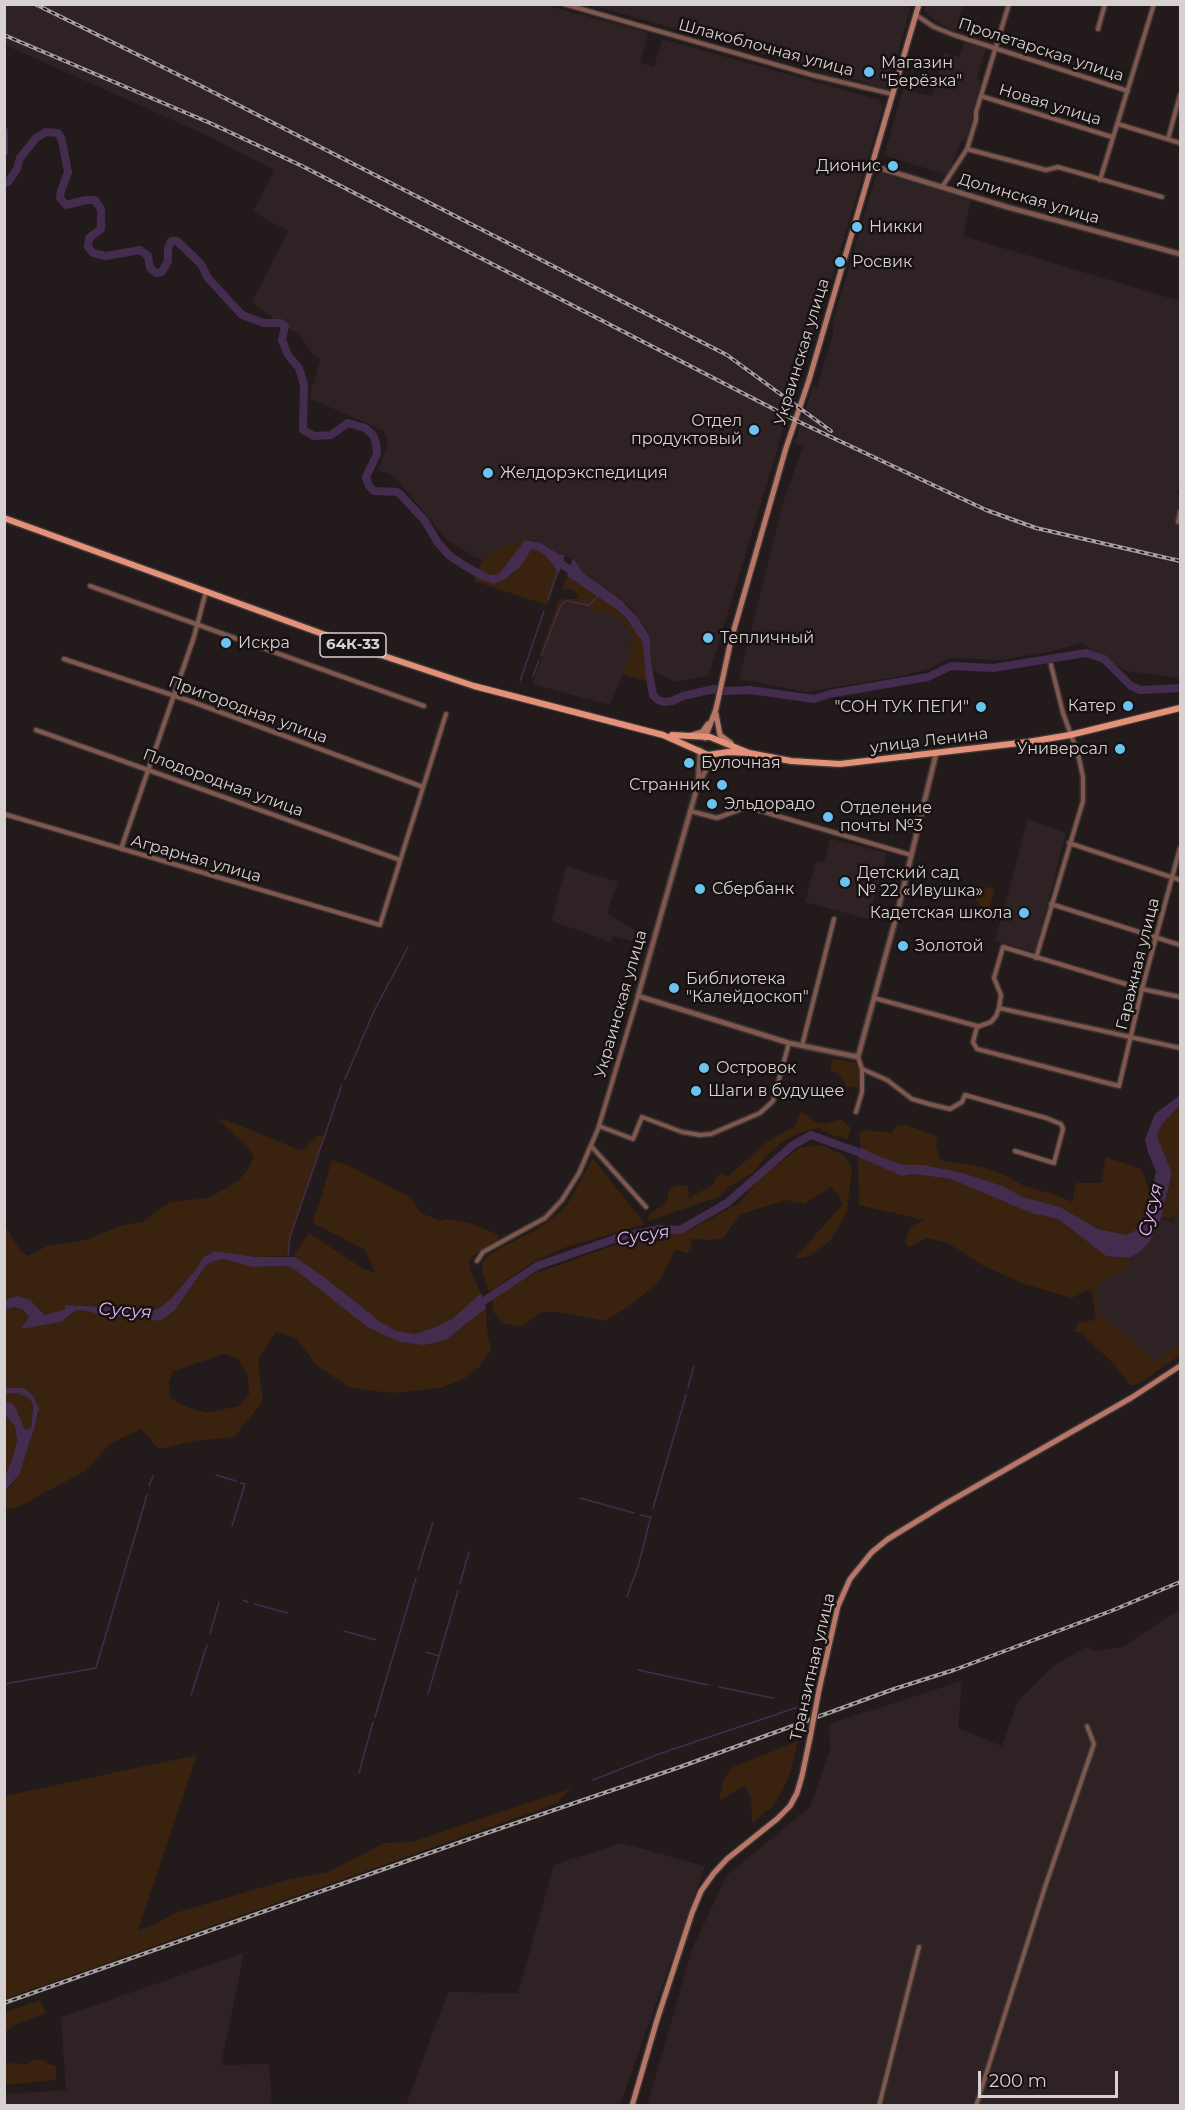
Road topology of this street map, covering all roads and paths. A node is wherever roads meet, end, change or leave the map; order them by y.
1 (564, 4) edge
2 (919, 4) edge
3 (1009, 4) edge
4 (1106, 4) edge
5 (1154, 4) edge
6 (916, 15) junction
7 (1098, 29) dead end
8 (995, 49) junction
9 (1128, 91) junction
10 (892, 94) junction
11 (1180, 94) edge
12 (981, 96) junction
13 (1118, 124) junction
14 (1112, 137) junction
15 (1167, 140) junction
16 (1180, 143) edge
17 (967, 149) junction
18 (873, 166) junction
19 (1100, 180) junction
20 (942, 187) junction
21 (1162, 197) dead end
22 (1180, 254) edge
23 (1180, 512) edge
24 (6, 518) edge
25 (1178, 522) dead end
26 (90, 586) dead end
27 (206, 590) junction
28 (198, 624) junction
29 (64, 659) dead end
30 (1051, 665) dead end
31 (173, 695) junction
32 (424, 706) dead end
33 (716, 707) junction
34 (1180, 708) edge
35 (446, 714) dead end
36 (36, 730) dead end
37 (663, 735) junction
38 (1070, 735) junction
39 (688, 736) junction
40 (705, 738) junction
41 (716, 742) junction
42 (700, 750) junction
43 (714, 753) junction
44 (749, 753) junction
45 (936, 754) junction
46 (149, 769) junction
47 (698, 784) junction
48 (423, 787) junction
49 (690, 811) junction
50 (4, 814) edge
51 (1069, 843) junction
52 (1180, 848) edge
53 (121, 849) junction
54 (911, 855) junction
55 (400, 860) junction
56 (1173, 877) junction
57 (1180, 880) edge
58 (1051, 904) junction
59 (834, 919) dead end
60 (1155, 936) junction
61 (1180, 945) edge
62 (1036, 958) junction
63 (1142, 988) junction
64 (638, 996) junction
65 (1180, 997) edge
66 (874, 998) junction
67 (999, 1008) junction
68 (977, 1027) junction
69 (1131, 1037) junction
70 (789, 1042) junction
71 (802, 1046) junction
72 (1180, 1048) edge
73 (858, 1058) junction
74 (861, 1069) junction
75 (856, 1112) dead end
76 (599, 1126) junction
77 (592, 1147) junction
78 (1015, 1151) dead end
79 (646, 1207) dead end
80 (477, 1261) dead end
81 (1180, 1366) edge
82 (1087, 1726) dead end
83 (919, 1947) dead end
84 (632, 2106) edge
85 (879, 2106) edge
86 (976, 2106) edge

1 - 10 street, Шлакоблочная улица
2 - 6 main road, Украинская улица
3 - 8 street
4 - 7 street
5 - 9 street
6 - 8 street, Пролетарская улица
6 - 10 main road, Украинская улица
8 - 9 street, Пролетарская улица
8 - 12 street
9 - 13 street
10 - 18 main road, Украинская улица
11 - 15 street
12 - 14 street, Новая улица
12 - 17 street
13 - 14 street
13 - 15 street, Новая улица
14 - 19 street
15 - 16 street, Новая улица
17 - 19 street
17 - 20 street
18 - 20 street, Долинская улица
18 - 33 main road, Украинская улица
19 - 21 street
20 - 22 street, Долинская улица
23 - 25 street
24 - 27 main road, 64К-33
26 - 28 street
27 - 28 street
27 - 37 main road, улица Ленина / 64К-33
28 - 31 street
28 - 32 street
29 - 31 street, Пригородная улица
30 - 38 street
31 - 46 street
31 - 48 street, Пригородная улица
33 - 39 main road
33 - 40 main road, Украинская улица
33 - 41 main road, Украинская улица
33 - 44 main road
34 - 38 main road, улица Ленина
35 - 48 street
36 - 46 street, Плодородная улица
37 - 39 main road, улица Ленина
37 - 42 main road, улица Ленина
38 - 45 main road, улица Ленина
38 - 51 street
39 - 40 main road, улица Ленина
40 - 41 main road, улица Ленина
40 - 42 main road, Украинская улица
41 - 43 main road, Украинская улица
41 - 44 main road, улица Ленина
42 - 43 main road, улица Ленина
42 - 47 street, Украинская улица
43 - 44 main road, улица Ленина
43 - 47 street
44 - 45 main road, улица Ленина
45 - 54 street
46 - 53 street
46 - 55 street, Плодородная улица
47 - 49 street, Украинская улица
48 - 55 street
49 - 54 street
49 - 64 street, Украинская улица
50 - 53 street, Аграрная улица
51 - 56 street
51 - 58 street
52 - 56 street, Гаражная улица
53 - 55 street, Аграрная улица
54 - 66 street
56 - 57 street
56 - 60 street, Гаражная улица
58 - 60 street
58 - 62 street
59 - 71 street
60 - 61 street
60 - 63 street, Гаражная улица
62 - 63 street
62 - 67 street
63 - 65 street
63 - 69 street, Гаражная улица
64 - 70 street
64 - 76 street, Украинская улица
66 - 68 street
66 - 73 street
67 - 68 street
67 - 69 street
68 - 69 street, Гаражная улица
69 - 72 street
70 - 71 street
70 - 76 street
71 - 73 street
73 - 74 street
74 - 75 street
74 - 78 street
76 - 77 street, Украинская улица
77 - 79 street
77 - 80 street, Украинская улица
81 - 84 main road, Транзитная улица, bridge
82 - 86 street
83 - 85 street

